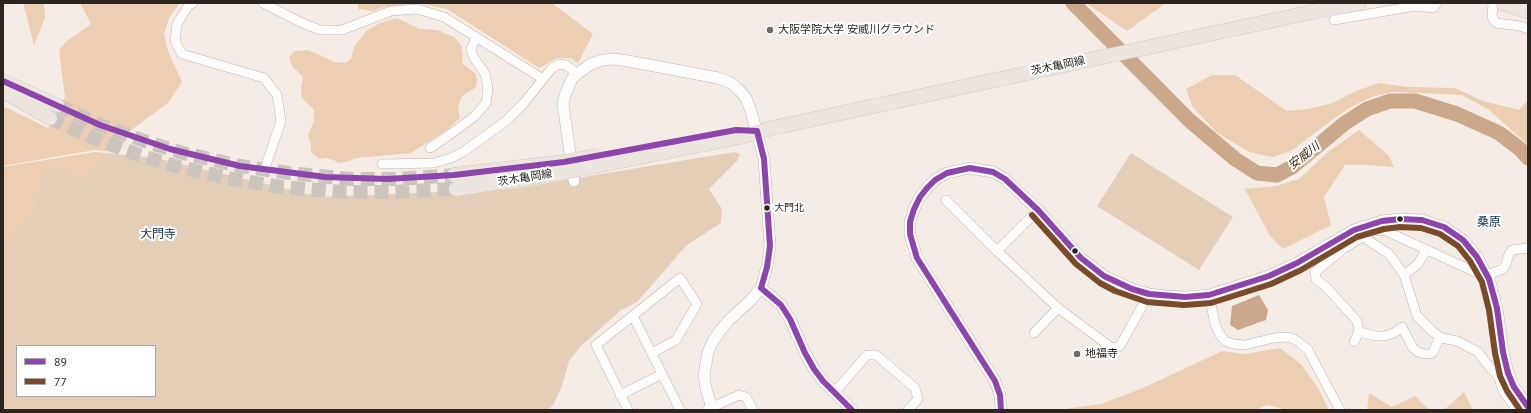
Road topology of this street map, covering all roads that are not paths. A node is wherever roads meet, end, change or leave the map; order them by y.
1 (193, 3) edge
2 (262, 3) edge
3 (1359, 3) edge
4 (1437, 3) edge
5 (1493, 3) edge
6 (1502, 3) edge
7 (1338, 5) edge
8 (1528, 12) edge
9 (1334, 20) dead end
10 (1528, 29) edge
11 (476, 37) junction
12 (577, 74) junction
13 (543, 79) junction
14 (6, 87) edge
15 (58, 105) tunnel mouth
16 (50, 118) tunnel mouth
17 (757, 131) junction
18 (430, 148) dead end
19 (382, 164) dead end
20 (266, 165) dead end
21 (568, 172) junction
22 (455, 182) tunnel mouth
23 (946, 200) dead end
24 (1038, 210) junction
25 (1372, 227) junction
26 (1363, 237) junction
27 (1528, 248) edge
28 (1426, 250) junction
29 (997, 251) junction
30 (1475, 272) dead end
31 (1404, 275) junction
32 (1487, 275) junction
33 (761, 288) junction
34 (1149, 294) junction
35 (1209, 295) junction
36 (1058, 308) junction
37 (633, 316) junction
38 (1359, 332) junction
39 (1034, 333) dead end
40 (1440, 337) junction
41 (1354, 342) dead end
42 (652, 353) junction
43 (662, 374) junction
44 (1503, 374) junction
45 (834, 393) junction
46 (620, 395) junction
47 (1528, 407) edge
48 (710, 409) edge
49 (628, 410) edge
50 (680, 410) edge
51 (753, 410) edge
52 (852, 410) edge
53 (908, 410) edge
54 (1001, 410) edge
55 (1340, 410) edge
56 (1517, 410) edge

1 - 20 street
2 - 11 street
3 - 7 main road, 茨木亀岡線
4 - 9 street
5 - 10 street
6 - 8 main road
7 - 17 main road, 茨木亀岡線
11 - 13 street
11 - 18 street
12 - 13 street
12 - 17 street
12 - 21 street
13 - 19 street
14 - 15 main road
14 - 16 main road
17 - 21 main road, 茨木亀岡線, bridge
17 - 33 street
21 - 22 main road, 茨木亀岡線
23 - 29 street
24 - 29 street
24 - 34 street
24 - 54 street
25 - 26 street
25 - 28 street
25 - 32 street
25 - 35 street
26 - 31 street
26 - 38 street
27 - 32 street
28 - 30 street
28 - 31 street
29 - 36 street
31 - 40 street
32 - 44 street
33 - 45 street
33 - 48 street
34 - 35 street
34 - 36 street
35 - 55 street
36 - 39 street
37 - 42 street
37 - 42 street
37 - 46 street
38 - 40 street
38 - 41 street
40 - 44 street
42 - 43 street
43 - 46 street
43 - 50 street
44 - 47 street
44 - 56 street
45 - 52 street
45 - 53 street
46 - 49 street
48 - 51 street

